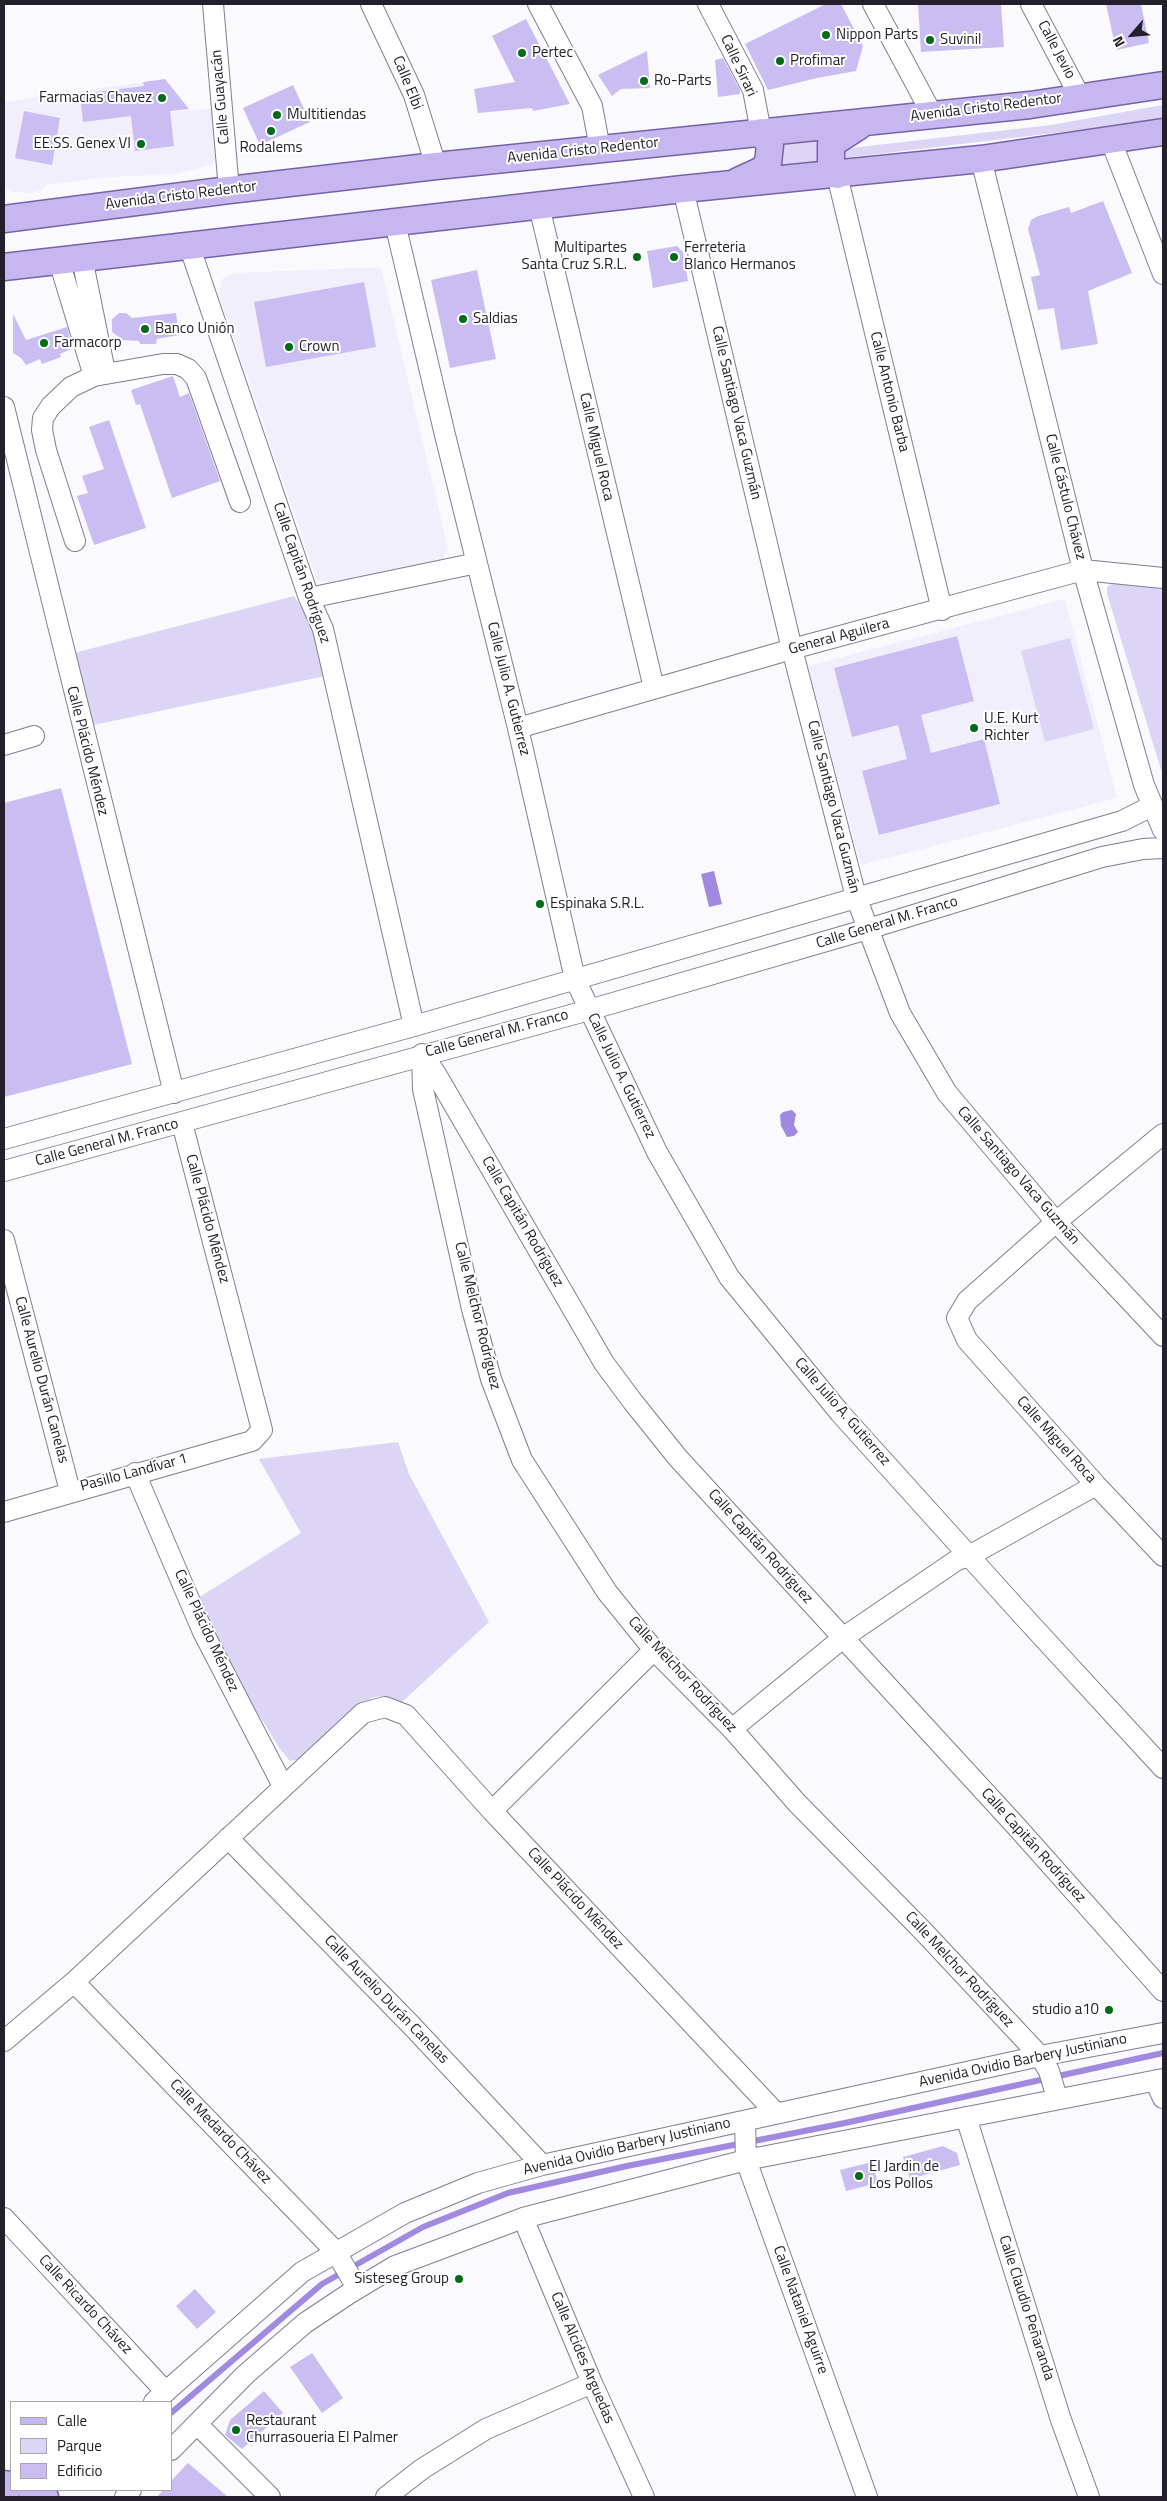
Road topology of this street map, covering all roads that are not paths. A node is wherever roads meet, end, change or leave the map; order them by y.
1 (213, 4) edge
2 (370, 4) edge
3 (538, 4) edge
4 (708, 4) edge
5 (873, 4) edge
6 (1032, 4) edge
7 (1163, 85) edge
8 (1080, 97) junction
9 (932, 114) junction
10 (866, 123) junction
11 (761, 132) junction
12 (1163, 132) edge
13 (1111, 141) junction
14 (600, 149) junction
15 (981, 159) junction
16 (436, 166) junction
17 (836, 175) junction
18 (718, 186) junction
19 (683, 189) junction
20 (230, 190) junction
21 (539, 206) junction
22 (4, 219) edge
23 (396, 223) junction
24 (189, 245) junction
25 (71, 260) junction
26 (4, 267) edge
27 (1163, 274) edge
28 (100, 375) junction
29 (4, 407) edge
30 (240, 502) dead end
31 (75, 541) dead end
32 (477, 563) junction
33 (1083, 570) junction
34 (1163, 578) edge
35 (310, 598) junction
36 (942, 610) junction
37 (792, 649) junction
38 (654, 688) junction
39 (518, 728) junction
40 (34, 736) dead end
41 (4, 745) edge
42 (1152, 806) junction
43 (1163, 830) edge
44 (1163, 848) edge
45 (856, 896) junction
46 (868, 929) junction
47 (575, 979) junction
48 (589, 1010) junction
49 (414, 1026) junction
50 (422, 1054) junction
51 (174, 1093) junction
52 (182, 1123) junction
53 (63, 1124) junction
54 (1163, 1134) edge
55 (4, 1139) edge
56 (71, 1152) junction
57 (4, 1171) edge
58 (1056, 1222) junction
59 (4, 1240) edge
60 (1163, 1336) edge
61 (262, 1430) joint
62 (135, 1473) junction
63 (1096, 1485) junction
64 (70, 1491) junction
65 (4, 1512) edge
66 (969, 1556) junction
67 (1163, 1556) edge
68 (844, 1638) junction
69 (654, 1650) junction
70 (732, 1729) junction
71 (1163, 1768) edge
72 (283, 1786) junction
73 (492, 1811) junction
74 (228, 1838) junction
75 (74, 1982) junction
76 (1163, 1991) edge
77 (1163, 2032) edge
78 (4, 2041) edge
79 (1050, 2078) junction
80 (1160, 2086) edge
81 (776, 2114) junction
82 (966, 2117) junction
83 (746, 2142) junction
84 (542, 2165) junction
85 (4, 2218) edge
86 (523, 2218) junction
87 (347, 2270) junction
88 (592, 2383) junction
89 (160, 2397) edge
90 (196, 2424) junction
91 (172, 2449) edge
92 (270, 2497) edge
93 (386, 2497) edge
94 (644, 2497) edge
95 (867, 2497) edge
96 (1090, 2497) edge

1 - 20 street, Calle Guayacán
2 - 16 street, Calle Elbi
3 - 14 street
4 - 11 street, Calle Sirari
5 - 9 street
6 - 8 street, Calle Jevio
7 - 8 main road, Avenida Cristo Redentor
8 - 9 main road, Avenida Cristo Redentor
9 - 10 main road, Avenida Cristo Redentor
10 - 11 main road, Avenida Cristo Redentor
10 - 17 main road
11 - 14 main road, Avenida Cristo Redentor
11 - 18 main road
12 - 13 main road
13 - 15 main road
13 - 27 street
14 - 16 main road, Avenida Cristo Redentor
15 - 17 main road
15 - 33 street, Calle Cástulo Chávez
16 - 20 main road, Avenida Cristo Redentor
17 - 18 main road
17 - 36 street, Calle Antonio Barba
18 - 19 main road
19 - 21 main road
19 - 37 street, Calle Santiago Vaca Guzmán
20 - 22 main road, Avenida Cristo Redentor
21 - 23 main road
21 - 38 street, Calle Miguel Roca
23 - 24 main road
23 - 32 street, Calle Julio A. Gutierrez
24 - 25 main road
24 - 35 street, Calle Capitán Rodríguez
25 - 26 main road
25 - 28 street
28 - 30 street
28 - 31 street
29 - 51 street, Calle Plácido Méndez
32 - 35 street
32 - 39 street, Calle Julio A. Gutierrez
33 - 34 street, General Aguilera
33 - 36 street, General Aguilera
33 - 42 street, Calle Cástulo Chávez
35 - 49 street, Calle Capitán Rodríguez
36 - 37 street, General Aguilera
37 - 38 street, General Aguilera
37 - 45 street, Calle Santiago Vaca Guzmán
38 - 39 street, General Aguilera
39 - 47 street, Calle Julio A. Gutierrez
40 - 41 street
42 - 43 street, Calle Cástulo Chávez
42 - 45 street, Calle General M. Franco
44 - 46 street, Calle General M. Franco
45 - 46 street, Calle Santiago Vaca Guzmán
45 - 47 street, Calle General M. Franco
46 - 48 street, Calle General M. Franco
46 - 58 street, Calle Santiago Vaca Guzmán
47 - 48 street, Calle Julio A. Gutierrez
47 - 49 street, Calle General M. Franco
48 - 50 street, Calle General M. Franco
48 - 66 street, Calle Julio A. Gutierrez
49 - 51 street, Calle General M. Franco
50 - 52 street, Calle General M. Franco
50 - 68 street, Calle Capitán Rodríguez
50 - 69 street, Calle Melchor Rodríguez
51 - 53 street, Calle General M. Franco
52 - 56 street, Calle General M. Franco
52 - 61 street, Calle Plácido Méndez
53 - 55 street, Calle General M. Franco
53 - 56 street
54 - 58 street
56 - 57 street, Calle General M. Franco
58 - 60 street, Calle Santiago Vaca Guzmán
58 - 63 street, Calle Miguel Roca
59 - 64 street, Calle Aurelio Durán Canelas
61 - 62 street, Pasillo Landívar 1
62 - 64 street, Pasillo Landívar 1
62 - 72 street, Calle Plácido Méndez
63 - 66 street
63 - 67 street, Calle Miguel Roca
64 - 65 street, Pasillo Landívar 1
66 - 68 street
66 - 71 street, Calle Julio A. Gutierrez
68 - 70 street
68 - 76 street, Calle Capitán Rodríguez
69 - 70 street, Calle Melchor Rodríguez
69 - 73 street
70 - 79 street, Calle Melchor Rodríguez
72 - 73 street, Calle Plácido Méndez
72 - 74 street
73 - 81 street, Calle Plácido Méndez
74 - 75 street
74 - 84 street, Calle Aurelio Durán Canelas
75 - 78 street
75 - 87 street, Calle Medardo Chávez
77 - 79 street, Avenida Ovidio Barbery Justiniano
79 - 80 street, Avenida Ovidio Barbery Justiniano
79 - 81 street, Avenida Ovidio Barbery Justiniano
79 - 82 street, Avenida Ovidio Barbery Justiniano
81 - 83 street, Avenida Ovidio Barbery Justiniano
82 - 83 street, Avenida Ovidio Barbery Justiniano
82 - 96 street, Calle Claudio Peñaranda
83 - 84 street, Avenida Ovidio Barbery Justiniano
83 - 86 street, Avenida Ovidio Barbery Justiniano
83 - 95 street, Calle Nataniel Aguirre
84 - 87 street, Avenida Ovidio Barbery Justiniano
85 - 89 street, Calle Ricardo Chávez
86 - 87 street, Avenida Ovidio Barbery Justiniano
86 - 88 street, Calle Alcides Arguedas
87 - 89 street, Avenida Ovidio Barbery Justiniano
87 - 90 street, Avenida Ovidio Barbery Justiniano
88 - 93 street
88 - 94 street, Calle Alcides Arguedas
90 - 91 street, Avenida Ovidio Barbery Justiniano
90 - 92 street

